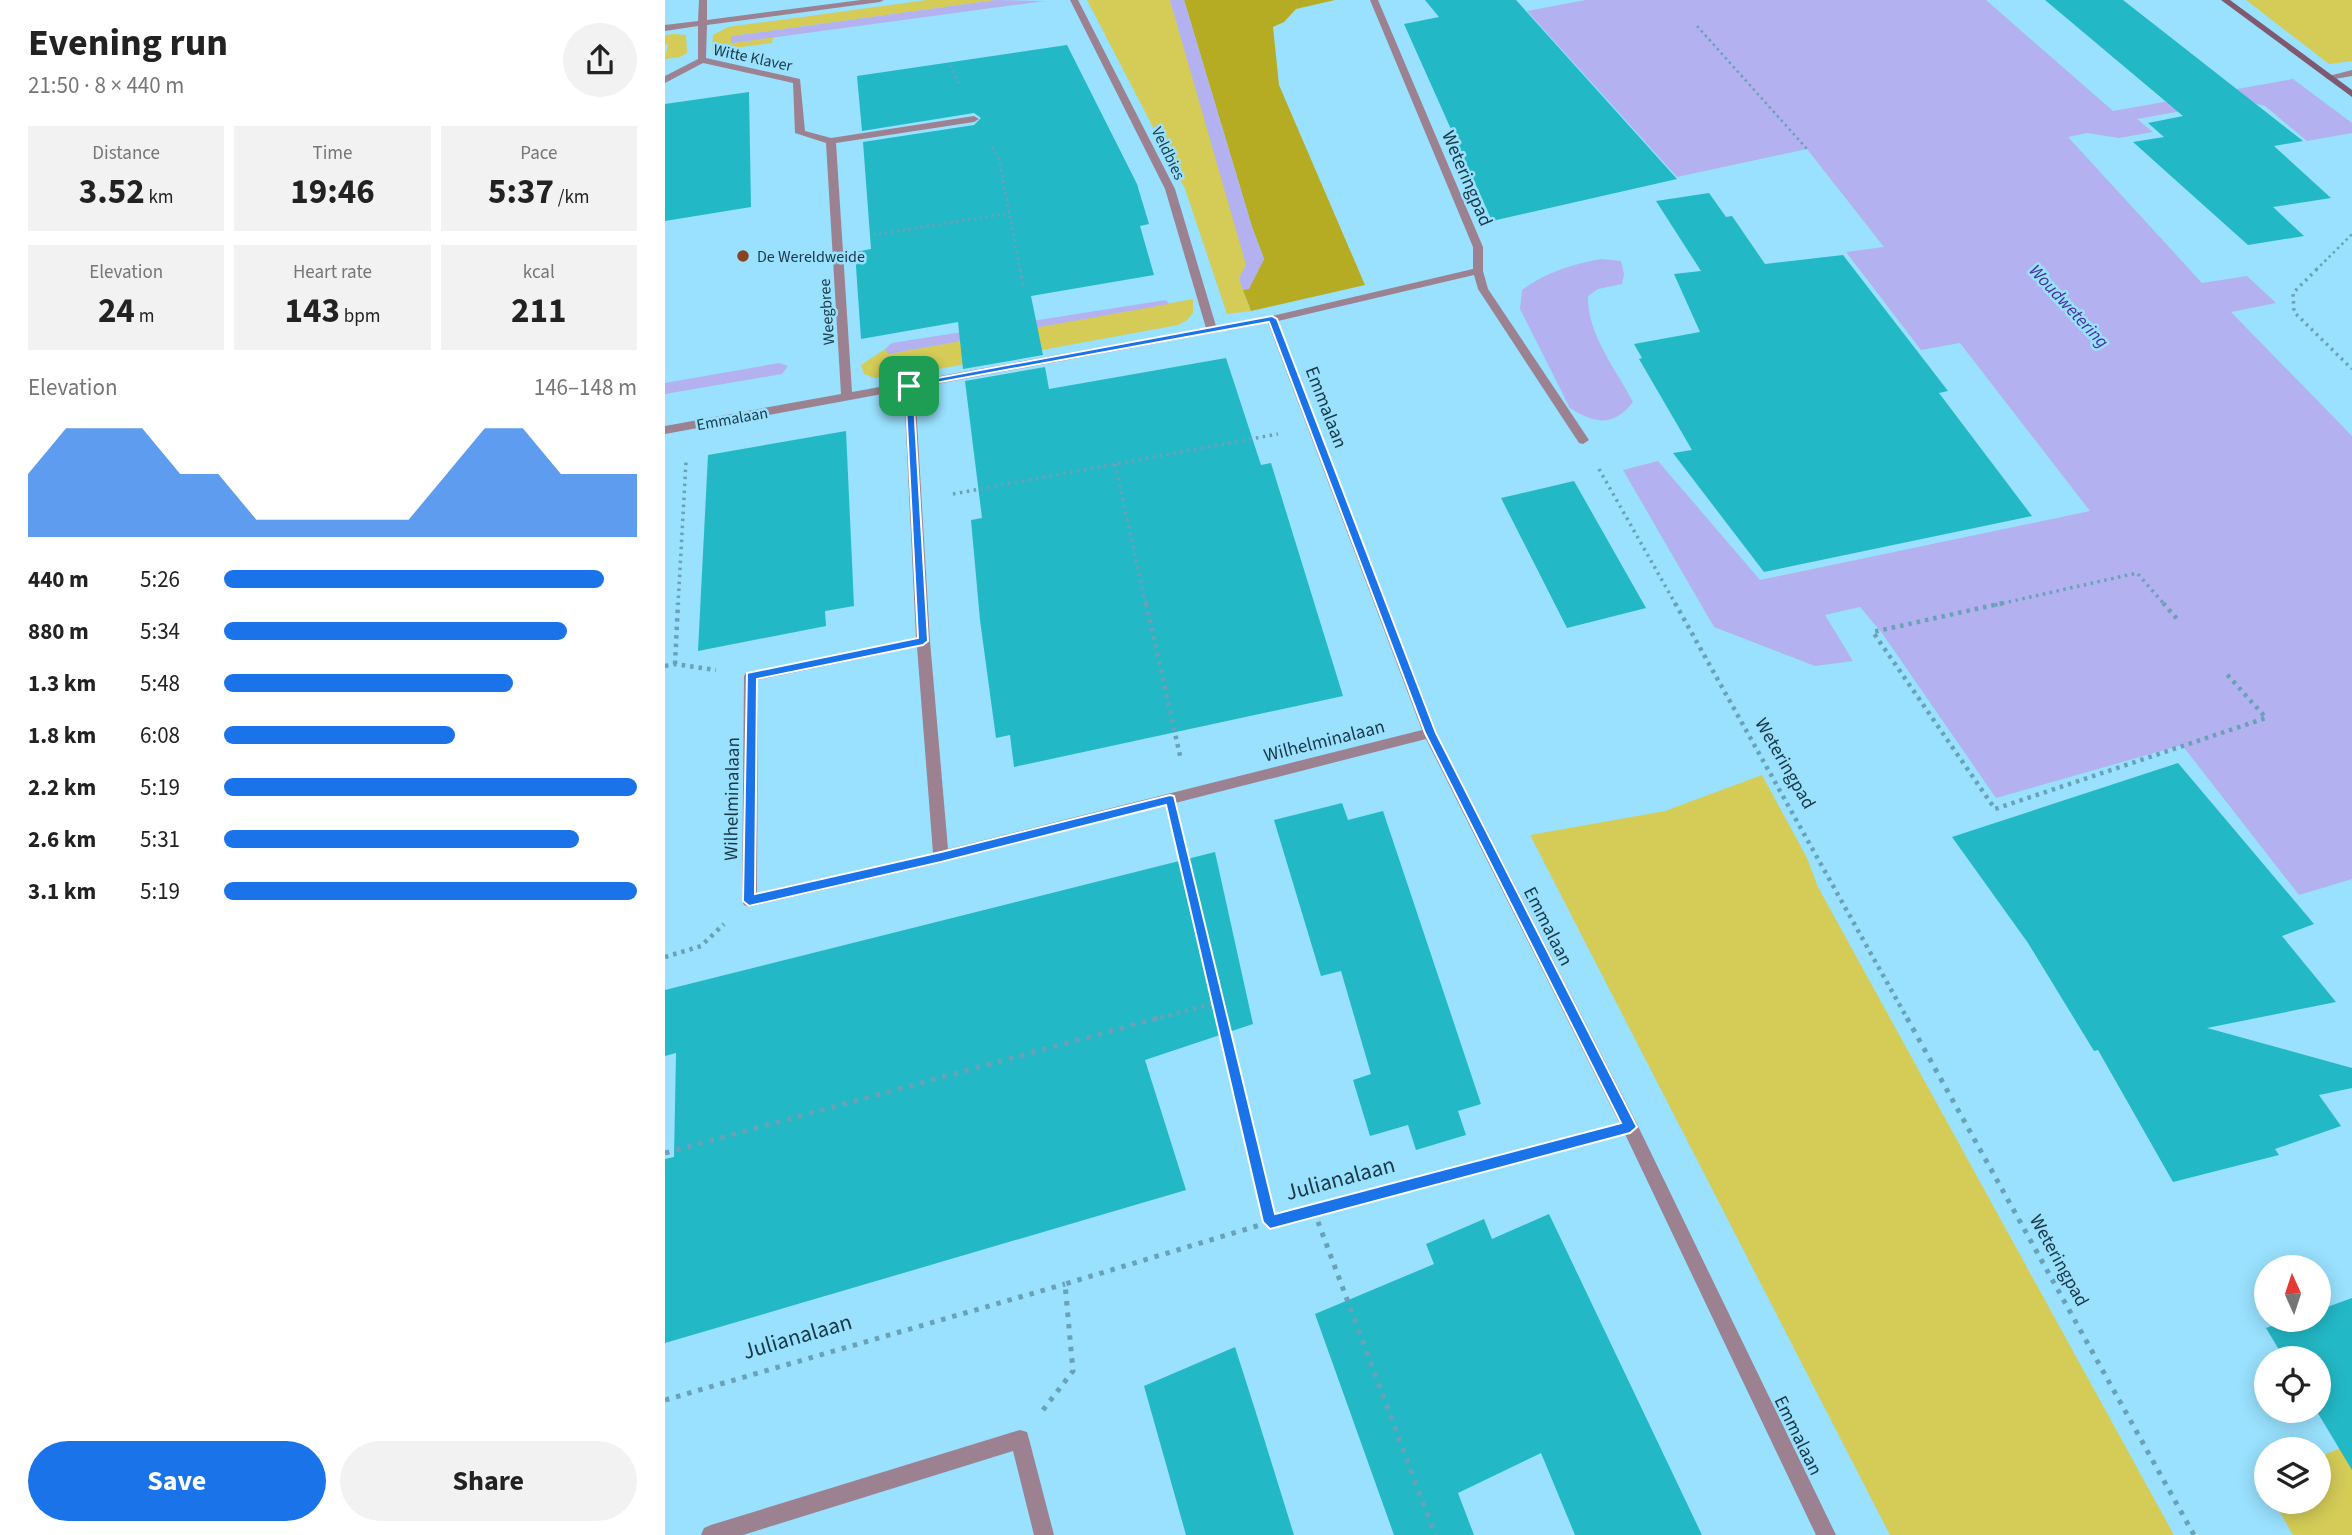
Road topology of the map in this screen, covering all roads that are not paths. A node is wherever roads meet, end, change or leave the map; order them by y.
1 (703, 0) edge
2 (880, 0) edge
3 (1074, 0) edge
4 (1374, 0) edge
5 (2225, 0) edge
6 (703, 22) junction
7 (665, 28) edge
8 (702, 60) junction
9 (2352, 73) edge
10 (2329, 77) junction
11 (665, 80) edge
12 (2352, 94) edge
13 (974, 119) road end
14 (831, 141) junction
15 (1478, 271) junction
16 (1272, 319) junction
17 (1212, 330) junction
18 (909, 386) junction
19 (847, 396) junction
20 (665, 430) edge
21 (1583, 440) road end
22 (923, 641) junction
23 (1430, 733) junction
24 (941, 857) junction
25 (711, 1535) edge
26 (1044, 1535) edge
27 (1826, 1535) edge

1 - 6 street, Witte Klaver
2 - 6 street, Witte Klaver
3 - 17 street, Veldbies
4 - 15 street, Weteringpad
5 - 10 street
6 - 7 street, Witte Klaver
6 - 8 street, Witte Klaver
8 - 11 street, Witte Klaver
8 - 14 street, Witte Klaver
9 - 10 street
10 - 12 street
13 - 14 street
14 - 19 street, Weegbree
15 - 16 street, Emmalaan
15 - 21 street, Weteringpad
16 - 17 street, Emmalaan
16 - 23 street, Emmalaan
17 - 18 street, Emmalaan
18 - 19 street, Emmalaan
18 - 22 street
19 - 20 street, Emmalaan
22 - 24 street
22 - 24 street, Wilhelminalaan
23 - 24 street, Wilhelminalaan
23 - 27 street, Emmalaan
25 - 26 street

